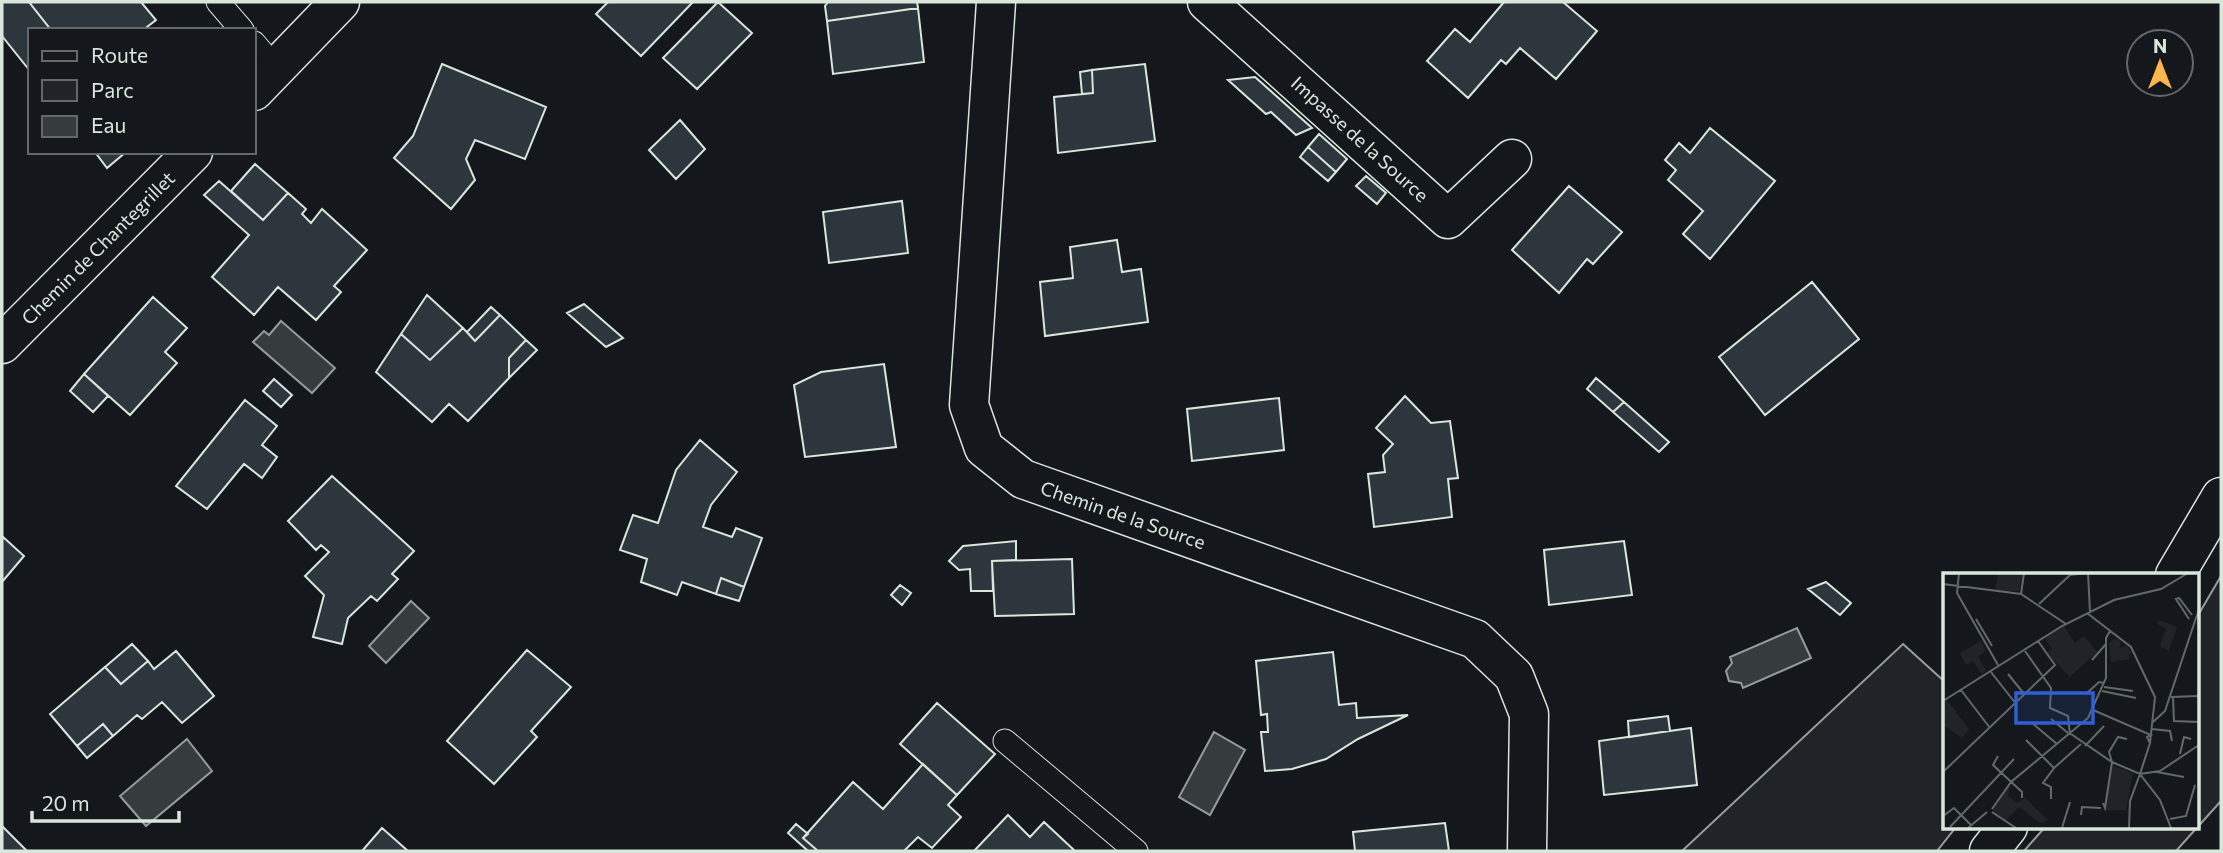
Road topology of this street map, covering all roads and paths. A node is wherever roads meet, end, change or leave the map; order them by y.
1 (218, 2) edge
2 (340, 2) edge
3 (996, 2) edge
4 (1206, 2) edge
5 (240, 28) edge
6 (261, 68) edge
7 (191, 154) edge
8 (1512, 159) dead end
9 (8, 327) edge
10 (2221, 499) edge
11 (2176, 573) edge
12 (1006, 741) dead end
13 (2007, 828) edge
14 (1136, 851) edge
15 (1527, 851) edge
16 (1989, 851) edge

1 - 5 lane
2 - 6 street
3 - 15 street, Chemin de la Source
4 - 8 street, Impasse de la Source
7 - 9 street, Chemin de Chantegrillet
10 - 11 street
12 - 14 lane
13 - 16 street

